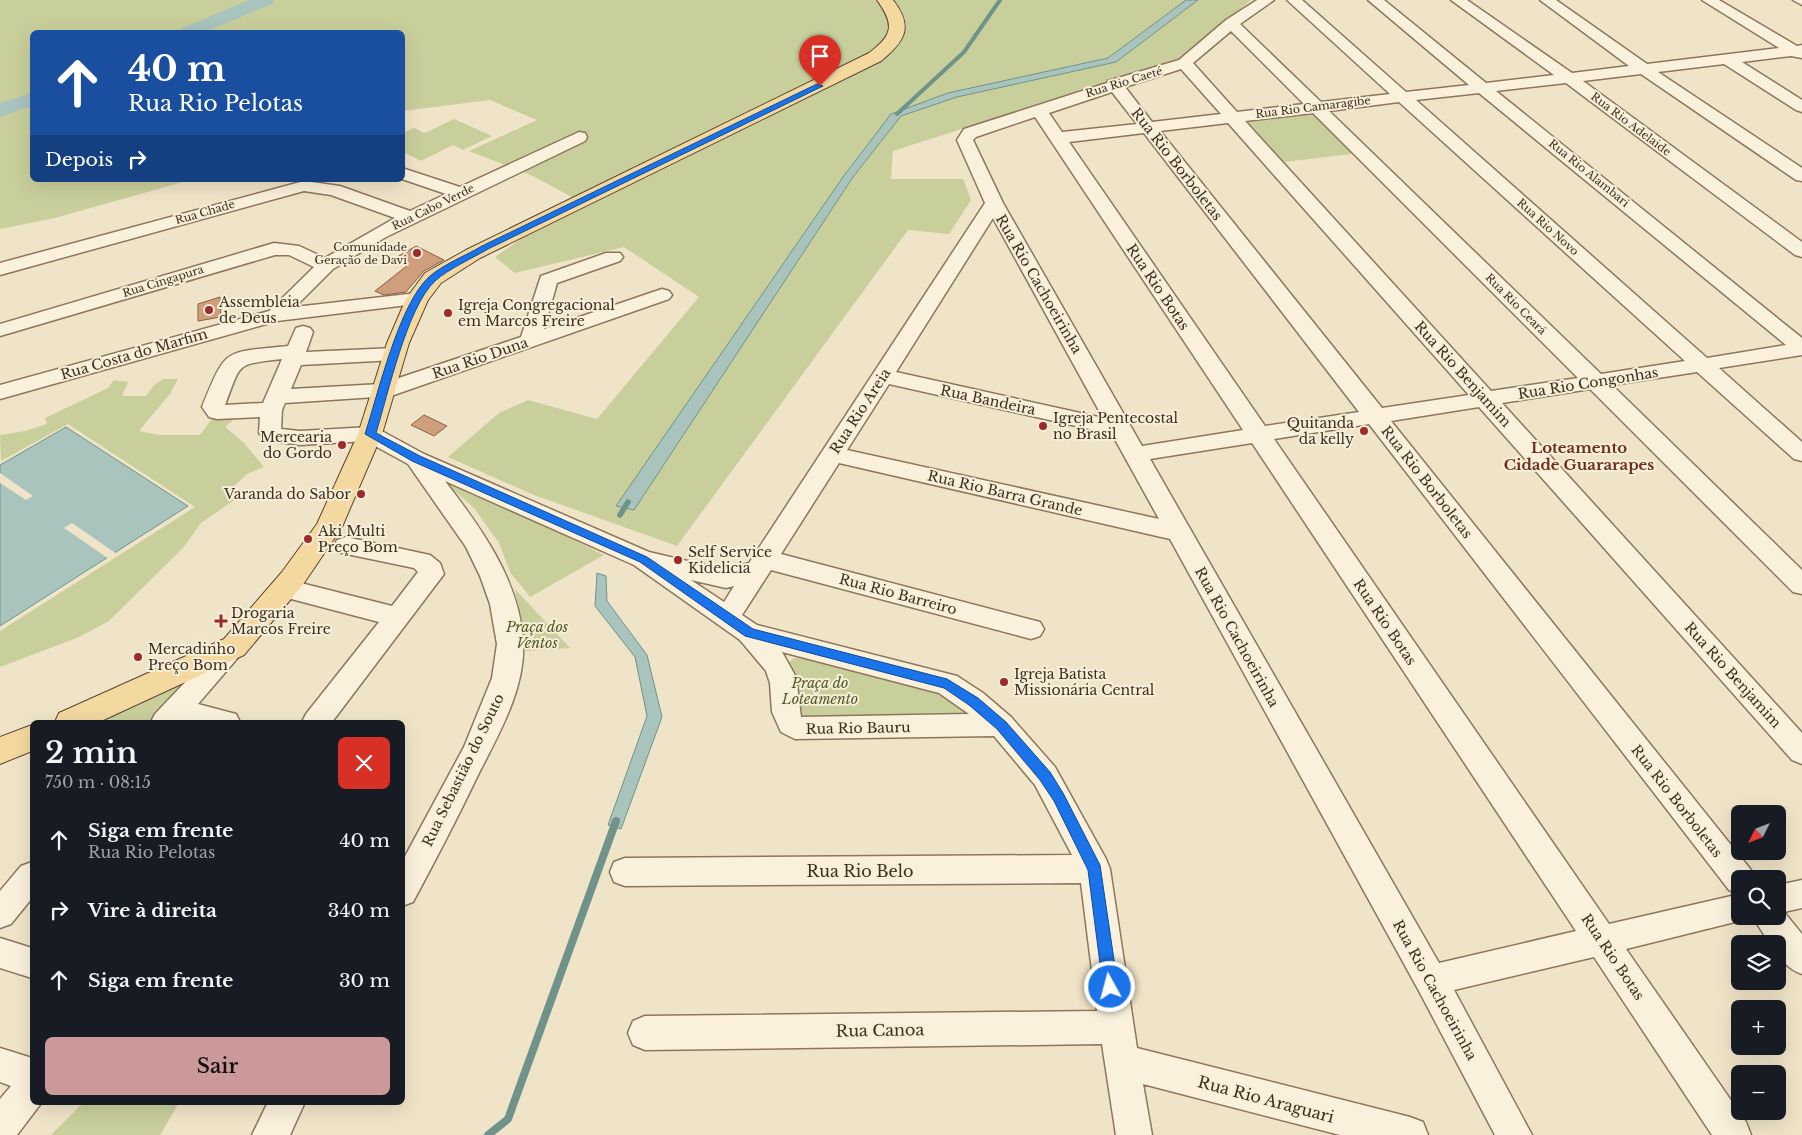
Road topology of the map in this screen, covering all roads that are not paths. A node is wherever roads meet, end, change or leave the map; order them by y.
1 (885, 0) edge
2 (1267, 0) edge
3 (1294, 0) edge
4 (1375, 0) edge
5 (1458, 0) edge
6 (1547, 0) edge
7 (1709, 0) edge
8 (1720, 0) edge
9 (1230, 23) junction
10 (1800, 51) edge
11 (1727, 59) junction
12 (1184, 63) junction
13 (1644, 68) junction
14 (1568, 77) junction
15 (1114, 84) junction
16 (1483, 87) junction
17 (1402, 97) junction
18 (1802, 106) edge
19 (1316, 107) junction
20 (1038, 109) junction
21 (1233, 117) junction
22 (1148, 127) junction
23 (579, 137) dead end
24 (966, 137) joint
25 (1057, 138) junction
26 (405, 174) edge
27 (1802, 176) edge
28 (460, 193) junction
29 (994, 204) junction
30 (409, 217) junction
31 (1802, 251) edge
32 (613, 257) dead end
33 (326, 265) junction
34 (0, 269) edge
35 (662, 294) dead end
36 (417, 299) junction
37 (276, 315) junction
38 (0, 330) edge
39 (530, 340) junction
40 (297, 347) junction
41 (1802, 349) edge
42 (395, 354) junction
43 (1702, 365) junction
44 (882, 376) junction
45 (1595, 381) junction
46 (383, 391) junction
47 (0, 392) edge
48 (1485, 399) junction
49 (274, 403) junction
50 (1375, 416) junction
51 (1122, 429) junction
52 (370, 434) junction
53 (1258, 434) junction
54 (832, 454) junction
55 (1136, 454) junction
56 (1802, 454) edge
57 (416, 459) junction
58 (1178, 532) junction
59 (346, 546) dead end
60 (644, 559) junction
61 (761, 564) junction
62 (1802, 585) edge
63 (285, 588) junction
64 (398, 616) junction
65 (727, 618) junction
66 (1031, 629) dead end
67 (749, 633) junction
68 (234, 647) junction
69 (171, 716) edge
70 (74, 720) edge
71 (208, 720) edge
72 (318, 720) edge
73 (1002, 725) junction
74 (30, 739) edge
75 (0, 751) edge
76 (1802, 752) edge
77 (1095, 869) junction
78 (1732, 870) edge
79 (624, 872) dead end
80 (30, 878) edge
81 (405, 886) edge
82 (1802, 894) edge
83 (1786, 897) edge
84 (1731, 910) edge
85 (0, 914) edge
86 (1775, 925) edge
87 (1601, 940) junction
88 (0, 953) edge
89 (1802, 959) edge
90 (30, 962) edge
91 (1431, 980) junction
92 (1116, 1027) junction
93 (645, 1033) dead end
94 (1123, 1062) junction
95 (0, 1065) edge
96 (30, 1074) edge
97 (30, 1090) edge
98 (286, 1105) edge
99 (1342, 1127) edge
100 (0, 1128) edge
101 (270, 1135) edge
102 (1134, 1135) edge
103 (1410, 1135) edge
104 (1514, 1135) edge
105 (1733, 1135) edge

1 - 36 main road
2 - 9 street, Rua Rio Caeté
3 - 17 street, Rua Rio Novo
4 - 16 street, Rua Rio Alambari
5 - 14 street, Rua Rio Adelaide
6 - 13 street
7 - 10 street
8 - 10 street
9 - 12 street, Rua Rio Caeté
9 - 19 street, Rua Rio Ceará
10 - 11 street, Rua Rio Camaragibe
11 - 13 street, Rua Rio Camaragibe
11 - 18 street
12 - 15 street, Rua Rio Caeté
12 - 21 street, Rua Rio Benjamim
13 - 14 street, Rua Rio Camaragibe
13 - 27 street
14 - 16 street, Rua Rio Camaragibe
14 - 31 street, Rua Rio Adelaide
15 - 20 street, Rua Rio Caeté
15 - 22 street, Rua Rio Borboletas
16 - 17 street, Rua Rio Camaragibe
16 - 41 street, Rua Rio Alambari
17 - 19 street, Rua Rio Camaragibe
17 - 43 street, Rua Rio Novo
19 - 21 street, Rua Rio Camaragibe
19 - 45 street, Rua Rio Ceará
20 - 24 street, Rua Rio Caeté
20 - 25 street, Rua Rio Botas
21 - 22 street, Rua Rio Camaragibe
21 - 48 street, Rua Rio Benjamim
22 - 25 street, Rua Rio Camaragibe
22 - 50 street, Rua Rio Borboletas
23 - 28 street, Rua Cabo Verde
24 - 29 street, Rua Rio Cachoeirinha
25 - 53 street, Rua Rio Botas
26 - 28 street
28 - 30 street, Rua Cabo Verde
29 - 44 street, Rua Rio Areia
29 - 51 street, Rua Rio Cachoeirinha
30 - 33 street, Rua Cabo Verde
30 - 34 street, Rua Chade
32 - 39 street
33 - 37 street, Rua Cabo Verde
33 - 38 street, Rua Cingapura
35 - 39 street, Rua Rio Duna
36 - 37 street, Rua Costa do Marfim
36 - 42 main road
37 - 47 street, Rua Costa do Marfim
39 - 46 street, Rua Rio Duna
40 - 42 street
40 - 49 street
40 - 49 street, Rua Rio Duna
41 - 43 street, Rua Rio Congonhas
42 - 46 main road
43 - 45 street, Rua Rio Congonhas
43 - 56 street, Rua Rio Novo
44 - 51 street, Rua Bandeira
44 - 54 street, Rua Rio Areia
45 - 48 street, Rua Rio Congonhas
45 - 62 street, Rua Rio Ceará
46 - 49 street, Rua Rio Duna
46 - 52 main road
48 - 50 street, Rua Rio Congonhas
48 - 76 street, Rua Rio Benjamim
49 - 52 street
50 - 53 street, Rua Rio Congonhas
50 - 78 street, Rua Rio Borboletas
51 - 55 street, Rua Rio Cachoeirinha
52 - 57 street
52 - 63 main road
53 - 55 street, Rua Rio Congonhas
53 - 87 street, Rua Rio Botas
54 - 58 street, Rua Rio Barra Grande
54 - 61 street, Rua Rio Areia
55 - 58 street, Rua Rio Cachoeirinha
57 - 60 street
57 - 81 street, Rua Sebastião do Souto
58 - 91 street, Rua Rio Cachoeirinha
59 - 64 street
60 - 61 street
60 - 65 street
61 - 65 street, Rua Rio Areia
61 - 66 street, Rua Rio Barreiro
63 - 64 street
63 - 68 main road
64 - 72 street
65 - 67 street
67 - 73 street
67 - 73 street, Rua Rio Bauru
68 - 69 street
68 - 70 main road
69 - 71 street
73 - 77 street
74 - 75 main road
77 - 79 street, Rua Rio Belo
77 - 92 street
80 - 85 street
82 - 83 street
84 - 87 street
86 - 89 street
87 - 91 street
87 - 105 street, Rua Rio Botas
88 - 90 street
91 - 104 street, Rua Rio Cachoeirinha
92 - 93 street, Rua Canoa
92 - 94 street
94 - 99 street, Rua Rio Araguari
94 - 102 street
95 - 96 street
97 - 100 street
98 - 101 street
99 - 103 street, Rua Rio Araguari

